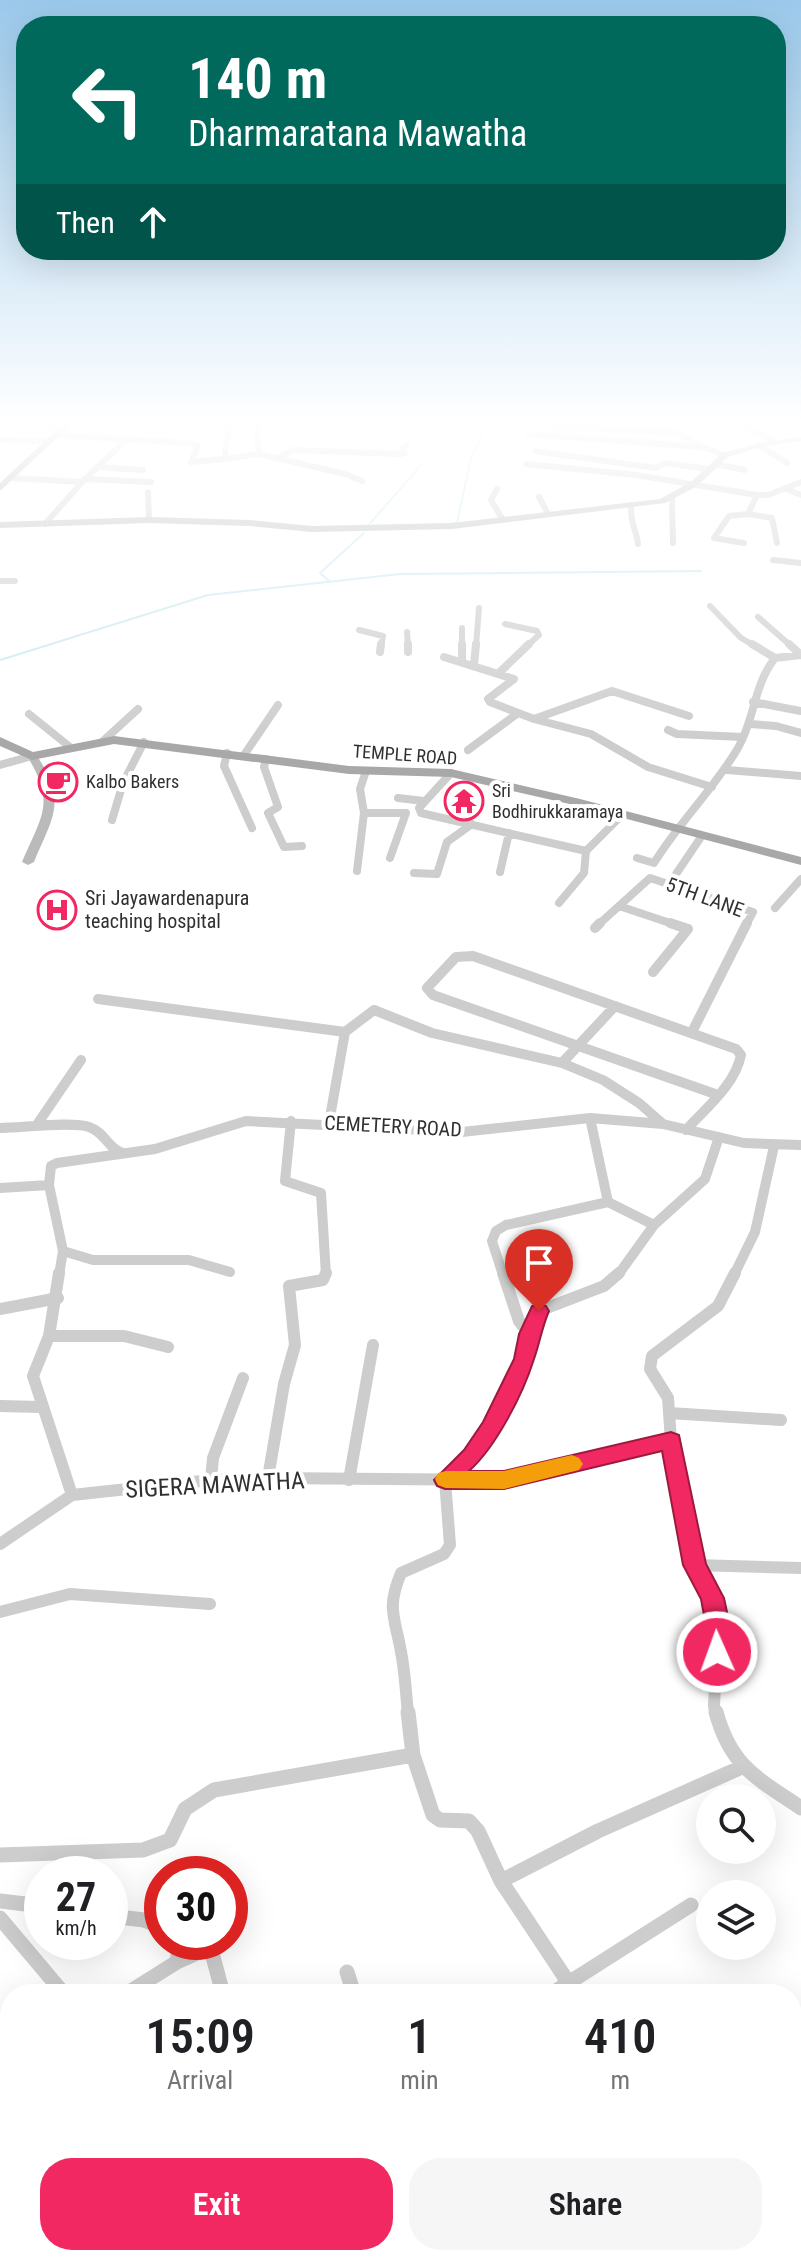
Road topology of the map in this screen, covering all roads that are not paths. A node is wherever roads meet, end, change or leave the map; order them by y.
1 (634, 530) edge
2 (673, 530) edge
3 (720, 530) edge
4 (774, 530) edge
5 (673, 543) dead end
6 (744, 543) dead end
7 (777, 543) dead end
8 (638, 544) dead end
9 (773, 560) dead end
10 (801, 563) edge
11 (0, 581) edge
12 (15, 581) dead end
13 (710, 606) dead end
14 (479, 608) dead end
15 (758, 617) dead end
16 (505, 624) dead end
17 (462, 628) dead end
18 (359, 630) dead end
19 (407, 632) dead end
20 (380, 652) dead end
21 (408, 652) dead end
22 (801, 655) edge
23 (444, 657) dead end
24 (775, 658) junction
25 (462, 661) junction
26 (474, 665) junction
27 (500, 672) junction
28 (753, 702) junction
29 (278, 705) dead end
30 (138, 709) dead end
31 (801, 711) edge
32 (518, 713) junction
33 (29, 714) dead end
34 (689, 716) dead end
35 (534, 719) junction
36 (750, 724) junction
37 (668, 730) dead end
38 (801, 733) edge
39 (743, 737) junction
40 (0, 741) edge
41 (102, 742) junction
42 (144, 742) junction
43 (70, 747) junction
44 (468, 750) dead end
45 (227, 753) junction
46 (244, 755) junction
47 (32, 756) junction
48 (266, 759) junction
49 (0, 765) edge
50 (727, 770) junction
51 (366, 771) junction
52 (451, 773) junction
53 (801, 776) edge
54 (712, 787) junction
55 (398, 798) dead end
56 (424, 801) junction
57 (364, 813) junction
58 (622, 815) junction
59 (112, 820) dead end
60 (472, 824) junction
61 (252, 828) dead end
62 (674, 829) junction
63 (509, 833) junction
64 (701, 837) junction
65 (302, 846) dead end
66 (586, 851) junction
67 (390, 858) dead end
68 (637, 858) dead end
69 (801, 861) edge
70 (28, 862) dead end
71 (357, 871) dead end
72 (500, 872) dead end
73 (414, 873) dead end
74 (801, 879) edge
75 (670, 883) junction
76 (559, 903) dead end
77 (619, 906) junction
78 (775, 908) dead end
79 (595, 928) dead end
80 (653, 972) dead end
81 (98, 999) dead end
82 (615, 1006) junction
83 (345, 1032) junction
84 (692, 1032) junction
85 (578, 1047) junction
86 (81, 1060) dead end
87 (562, 1063) junction
88 (718, 1095) junction
89 (590, 1118) junction
90 (291, 1121) junction
91 (329, 1123) junction
92 (663, 1124) junction
93 (36, 1126) junction
94 (0, 1128) edge
95 (686, 1130) junction
96 (719, 1137) junction
97 (801, 1145) edge
98 (774, 1146) junction
99 (125, 1153) junction
100 (49, 1185) junction
101 (0, 1188) edge
102 (608, 1202) junction
103 (654, 1225) junction
104 (63, 1251) junction
105 (230, 1272) dead end
106 (58, 1298) junction
107 (0, 1309) edge
108 (529, 1334) junction
109 (49, 1336) junction
110 (373, 1345) dead end
111 (168, 1347) dead end
112 (243, 1378) dead end
113 (0, 1406) edge
114 (41, 1407) junction
115 (669, 1413) junction
116 (781, 1420) dead end
117 (671, 1441) junction
118 (268, 1478) junction
119 (211, 1480) junction
120 (349, 1480) junction
121 (445, 1480) junction
122 (72, 1495) junction
123 (0, 1544) edge
124 (695, 1565) junction
125 (801, 1568) edge
126 (210, 1604) dead end
127 (0, 1612) edge
128 (413, 1755) junction
129 (742, 1767) junction
130 (801, 1808) edge
131 (0, 1855) edge
132 (501, 1881) junction
133 (0, 1901) edge
134 (24, 1904) edge
135 (691, 1905) dead end
136 (0, 1918) edge
137 (177, 1962) joint
138 (347, 1972) dead end
139 (56, 1984) edge
140 (142, 1984) edge
141 (220, 1984) edge
142 (351, 1984) edge
143 (569, 1984) edge
144 (578, 1984) edge

1 - 8 street
2 - 5 street
3 - 6 street
4 - 7 street
9 - 10 street
11 - 12 street
13 - 24 street
14 - 26 street
15 - 22 street
16 - 27 street
17 - 25 street
18 - 20 street
19 - 21 street
22 - 24 street
23 - 25 street
24 - 28 street
25 - 26 street
26 - 27 street
27 - 32 street
28 - 31 street
28 - 36 street
29 - 46 street
30 - 41 street
32 - 35 street
32 - 44 street
33 - 43 street
34 - 35 street
35 - 54 street
36 - 38 street
36 - 39 street
37 - 39 street
39 - 50 street
40 - 47 main road
41 - 42 main road, TEMPLE ROAD
41 - 43 main road, TEMPLE ROAD
42 - 45 main road, TEMPLE ROAD
42 - 59 street
43 - 47 main road, TEMPLE ROAD
45 - 46 main road, TEMPLE ROAD
45 - 61 street
46 - 48 main road, TEMPLE ROAD
47 - 49 street, TEMPLE ROAD
47 - 70 street
48 - 51 main road, TEMPLE ROAD
48 - 65 street
50 - 53 street
50 - 54 street
51 - 52 main road, TEMPLE ROAD
51 - 57 street
52 - 56 street
52 - 58 main road, TEMPLE ROAD
54 - 62 street
55 - 56 street
56 - 60 street
57 - 67 street
57 - 71 street
58 - 62 main road, TEMPLE ROAD
58 - 66 street
60 - 63 street
60 - 73 street
62 - 64 main road, TEMPLE ROAD
62 - 68 street
63 - 66 street
63 - 72 street
64 - 69 main road, TEMPLE ROAD
64 - 75 street
66 - 76 street
74 - 78 street
75 - 77 street, 5TH LANE
75 - 84 street, 5TH LANE
77 - 79 street, 5TH LANE
77 - 80 street
81 - 83 street
82 - 84 street
82 - 85 street
82 - 85 street
83 - 87 street
83 - 91 street
84 - 88 street
85 - 87 street
85 - 88 street
86 - 93 street
87 - 92 street
88 - 95 street
89 - 91 street, CEMETERY ROAD
89 - 92 street, CEMETERY ROAD
89 - 102 street
90 - 91 street, CEMETERY ROAD
90 - 99 street, CEMETERY ROAD
90 - 118 street
92 - 95 street, CEMETERY ROAD
93 - 94 street
93 - 99 street
95 - 96 street, CEMETERY ROAD
96 - 98 street, CEMETERY ROAD
96 - 103 street
97 - 98 street, CEMETERY ROAD
98 - 115 street
99 - 100 street, CEMETERY ROAD
100 - 101 street
100 - 104 street
102 - 103 street
102 - 108 street
103 - 108 street
104 - 105 street
104 - 106 street
106 - 107 street
106 - 109 street
108 - 121 street
109 - 111 street
109 - 114 street
110 - 120 street
112 - 119 street
113 - 114 street
114 - 122 street
115 - 116 street
115 - 117 street
117 - 121 street, SIGERA MAWATHA
117 - 124 street
118 - 119 street, SIGERA MAWATHA
118 - 120 street, SIGERA MAWATHA
119 - 122 street, SIGERA MAWATHA
120 - 121 street, SIGERA MAWATHA
121 - 128 street
122 - 123 street, SIGERA MAWATHA
124 - 125 street
124 - 129 street
126 - 127 street
128 - 131 street
128 - 132 street
129 - 130 street
129 - 132 street
132 - 143 street
133 - 134 street
135 - 144 street
136 - 139 street
137 - 140 street
137 - 141 street
138 - 142 street

